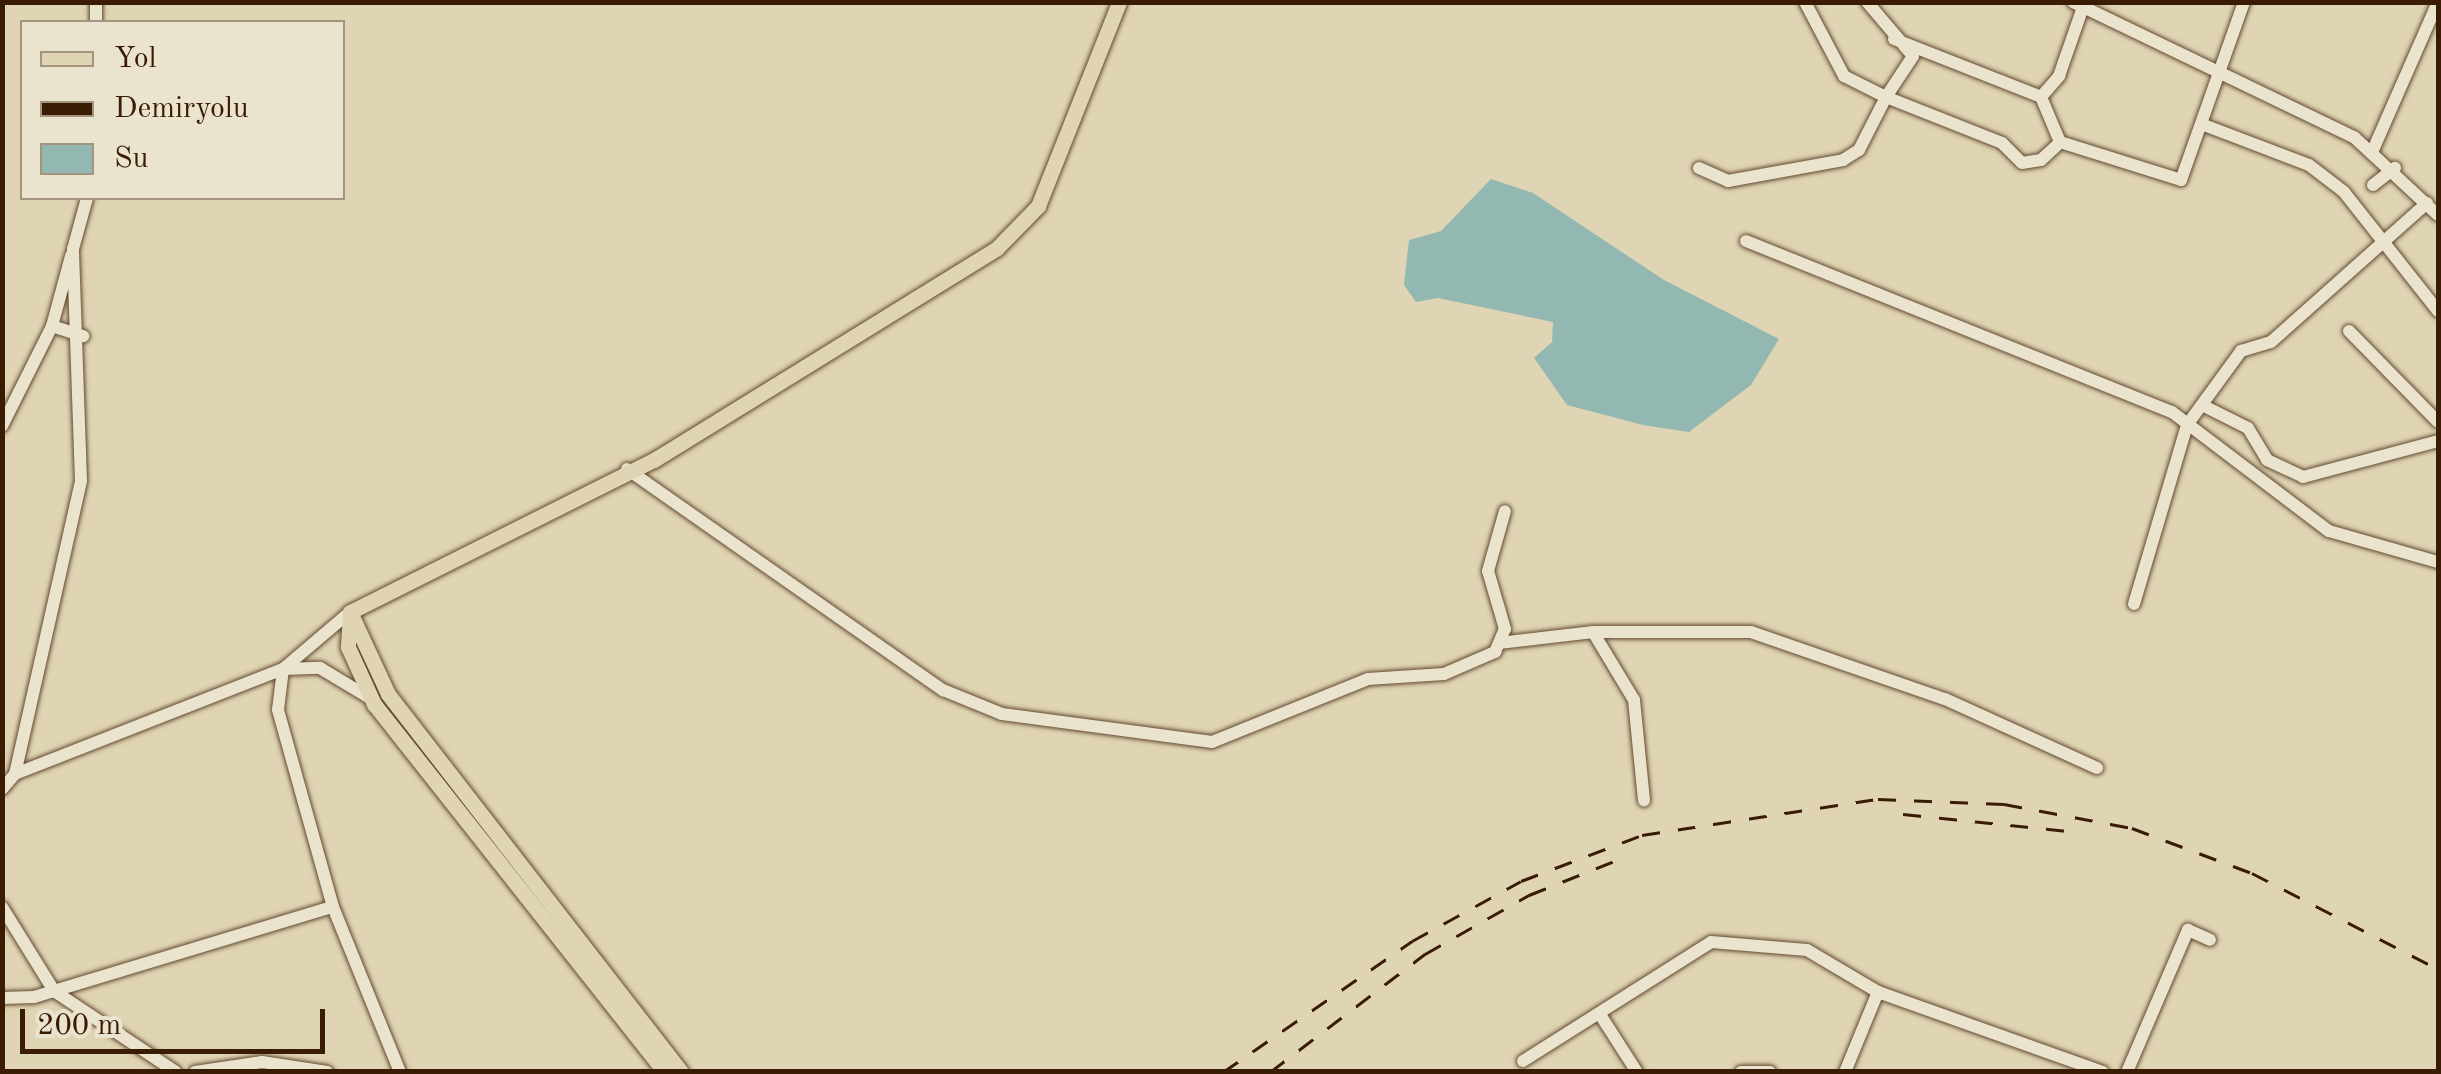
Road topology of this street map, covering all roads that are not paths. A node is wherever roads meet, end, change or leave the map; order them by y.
1 (1119, 2) edge
2 (1805, 2) edge
3 (1867, 2) edge
4 (2244, 2) edge
5 (2438, 2) edge
6 (2077, 8) edge
7 (1894, 39) junction
8 (2222, 80) junction
9 (1886, 97) junction
10 (2040, 97) junction
11 (2204, 125) junction
12 (2060, 142) junction
13 (2373, 150) junction
14 (1699, 168) dead end
15 (2395, 168) junction
16 (2373, 185) dead end
17 (85, 200) edge
18 (2427, 203) junction
19 (2438, 215) edge
20 (1746, 241) dead end
21 (2380, 244) junction
22 (73, 249) junction
23 (2438, 311) edge
24 (52, 326) junction
25 (2349, 331) dead end
26 (83, 336) junction
27 (2202, 405) junction
28 (2438, 422) edge
29 (2187, 425) junction
30 (2, 426) edge
31 (2438, 441) edge
32 (625, 467) junction
33 (1505, 511) dead end
34 (2438, 562) edge
35 (2134, 604) dead end
36 (350, 612) junction
37 (1593, 632) junction
38 (1499, 643) junction
39 (283, 669) junction
40 (374, 704) junction
41 (2097, 768) dead end
42 (15, 774) junction
43 (2, 788) edge
44 (1644, 801) dead end
45 (2, 906) edge
46 (333, 907) junction
47 (2210, 940) dead end
48 (54, 990) junction
49 (1878, 992) junction
50 (2, 998) edge
51 (1601, 1016) junction
52 (1522, 1061) dead end
53 (176, 1072) edge
54 (195, 1072) edge
55 (327, 1072) edge
56 (400, 1072) edge
57 (665, 1072) edge
58 (681, 1072) edge
59 (1637, 1072) edge
60 (1741, 1072) edge
61 (1770, 1072) edge
62 (1846, 1072) edge
63 (2103, 1072) edge
64 (2127, 1072) edge

1 - 32 main road
2 - 9 street
3 - 7 street
4 - 8 street
5 - 13 street
6 - 8 street
6 - 10 street
7 - 9 street
7 - 10 street
8 - 11 street
8 - 13 street
9 - 12 street
9 - 14 street
10 - 12 street
11 - 12 street
11 - 21 street
13 - 15 street
15 - 16 street
15 - 18 street
17 - 22 street
18 - 19 street
18 - 21 street
20 - 29 street
21 - 23 street
21 - 27 street
22 - 24 street
22 - 26 street
24 - 26 street
24 - 30 street
25 - 28 street
26 - 42 street
27 - 29 street
27 - 31 street
29 - 34 street
29 - 35 street
32 - 36 main road
32 - 38 street
33 - 38 street
36 - 39 street
36 - 40 main road
36 - 58 main road
37 - 38 street
37 - 41 street
37 - 44 street
39 - 40 street
39 - 42 street
39 - 46 street
40 - 57 main road
42 - 43 street
45 - 48 street
46 - 48 street
46 - 56 street
47 - 64 street
48 - 50 street
48 - 53 street
49 - 51 street
49 - 62 street
49 - 63 street
51 - 52 street
51 - 59 street
54 - 55 street
60 - 61 street

